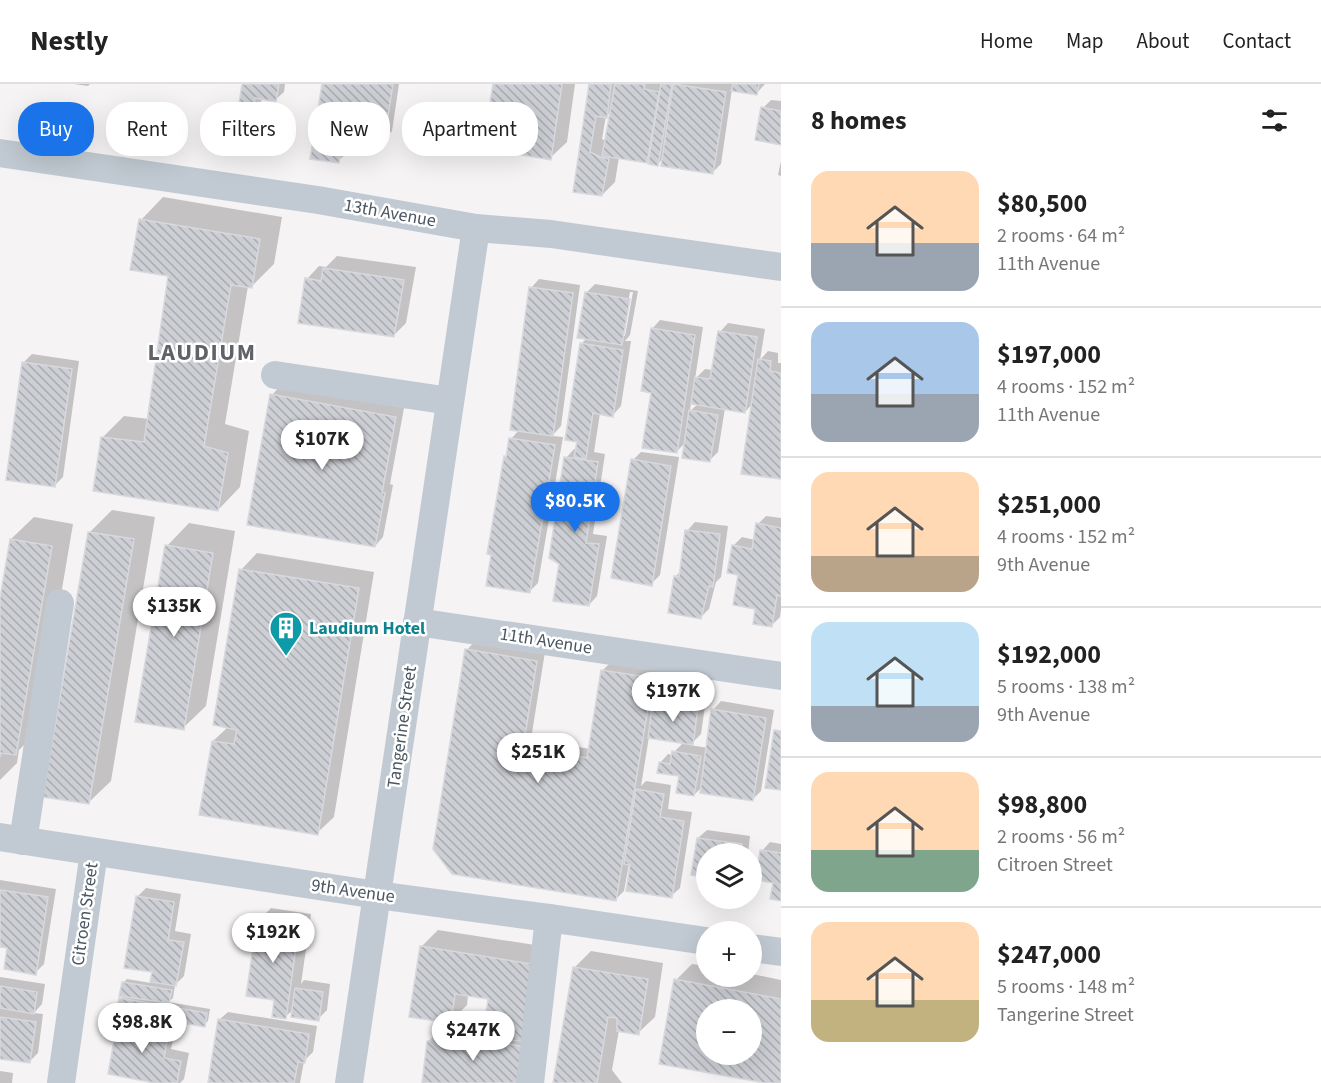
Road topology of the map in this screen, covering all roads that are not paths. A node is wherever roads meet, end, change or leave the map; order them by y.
1 (0, 153) edge
2 (476, 228) junction
3 (781, 267) edge
4 (275, 375) dead end
5 (450, 401) junction
6 (60, 603) dead end
7 (417, 622) junction
8 (781, 676) edge
9 (12, 839) edge
10 (94, 852) junction
11 (377, 895) junction
12 (549, 918) junction
13 (696, 940) edge
14 (762, 949) edge
15 (781, 952) edge
16 (61, 1083) edge
17 (349, 1083) edge
18 (530, 1083) edge

1 - 2 street, 13th Avenue
2 - 3 street, 13th Avenue
2 - 5 street, Tangerine Street
4 - 5 street
5 - 7 street, Tangerine Street
6 - 9 street
7 - 8 street, 11th Avenue
7 - 11 street, Tangerine Street
9 - 10 street, 9th Avenue
10 - 11 street, 9th Avenue
10 - 16 street, Citroen Street
11 - 12 street, 9th Avenue
11 - 17 street, Tangerine Street
12 - 13 street, 9th Avenue
12 - 18 street
14 - 15 street

